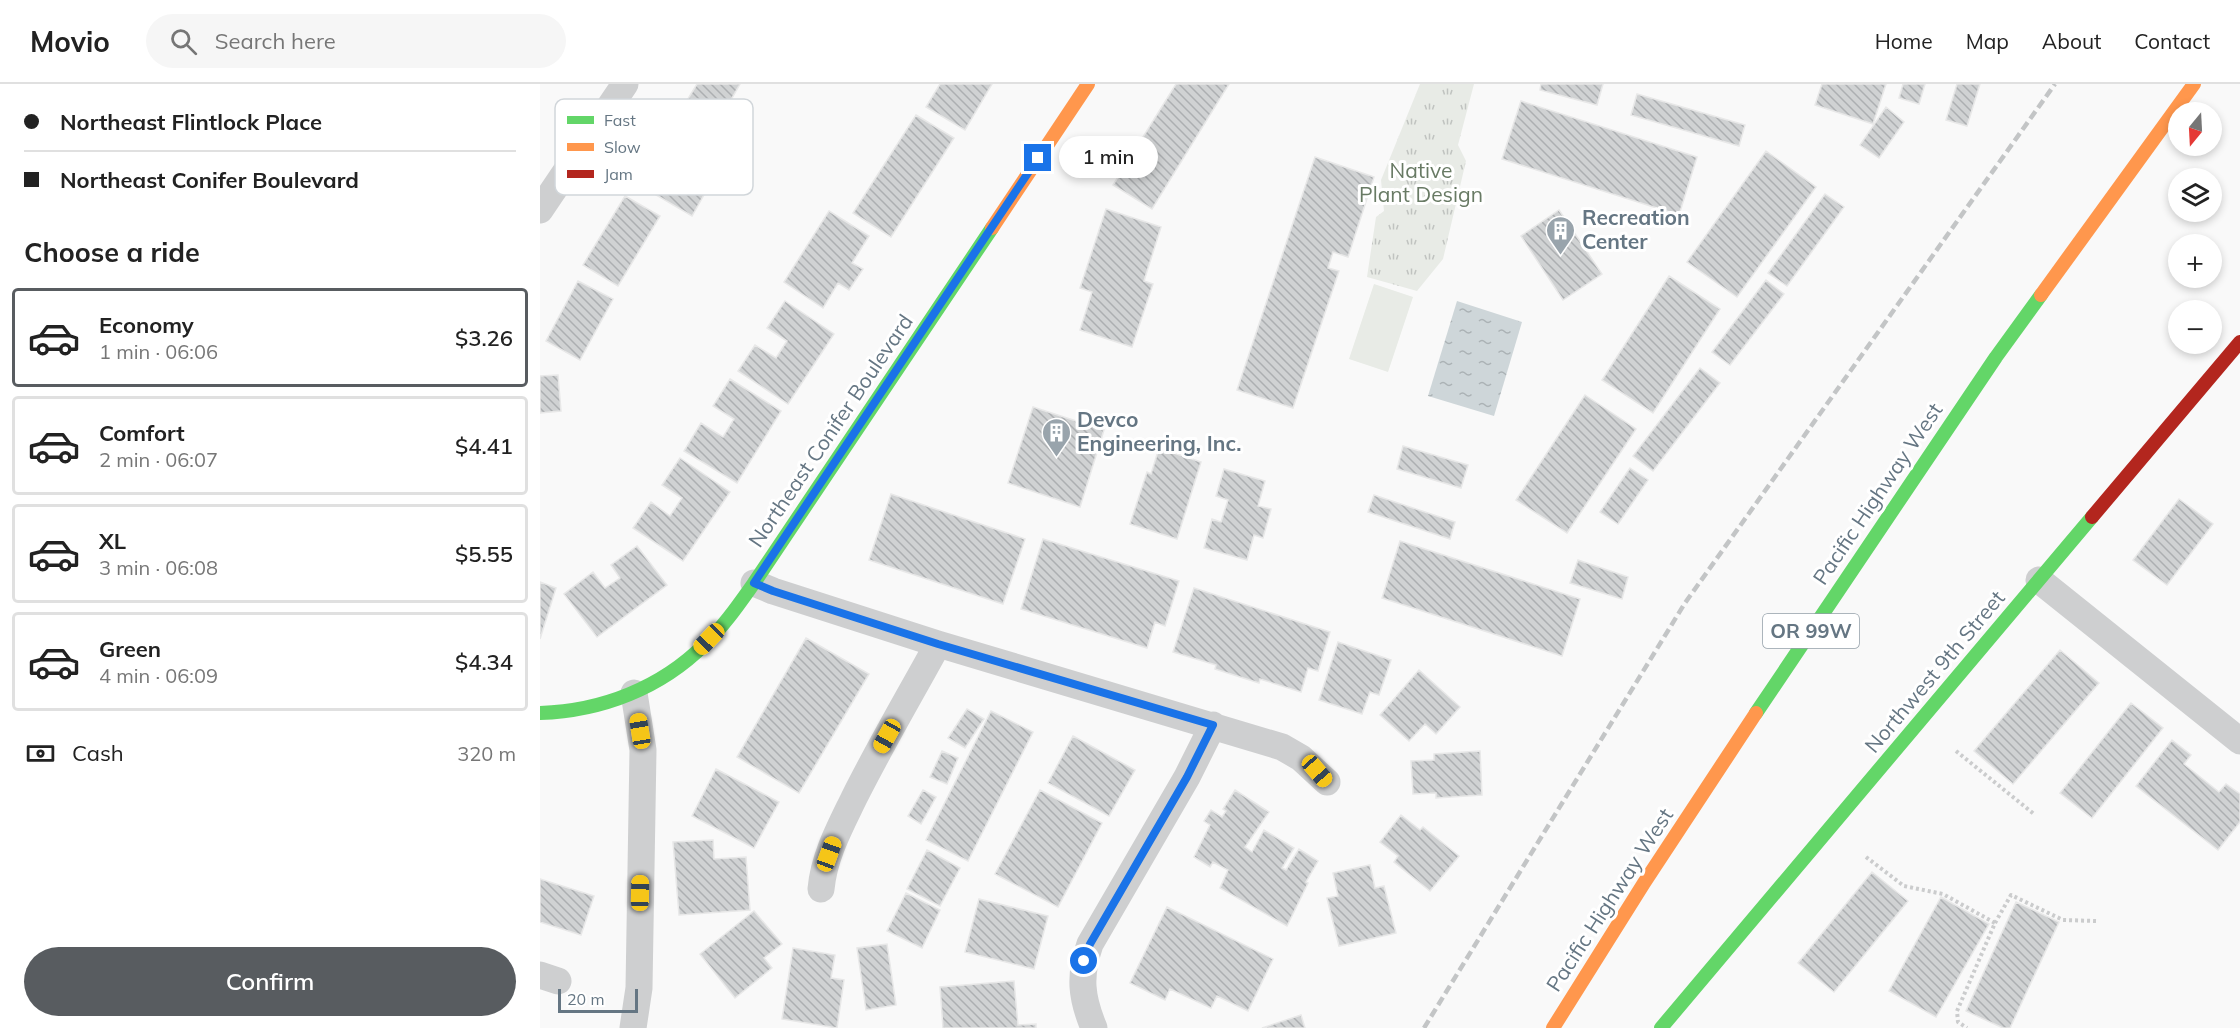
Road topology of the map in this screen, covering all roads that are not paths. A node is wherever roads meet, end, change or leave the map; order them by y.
1 (625, 84) edge
2 (1088, 84) edge
3 (2194, 84) edge
4 (615, 99) edge
5 (555, 188) edge
6 (540, 210) edge
7 (2240, 342) edge
8 (2039, 580) junction
9 (754, 583) junction
10 (938, 644) junction
11 (634, 693) junction
12 (540, 713) edge
13 (1213, 725) junction
14 (2240, 741) edge
15 (1327, 782) dead end
16 (821, 889) dead end
17 (633, 1028) edge
18 (1094, 1028) edge
19 (1552, 1028) edge
20 (1662, 1028) edge

1 - 4 street
2 - 9 main road, Northeast Conifer Boulevard
3 - 19 main road, Pacific Highway West / OR 99W
5 - 6 street
7 - 8 main road, Northwest 9th Street
8 - 14 street
8 - 20 main road, Northwest 9th Street
9 - 10 street
9 - 11 main road, Northeast Conifer Boulevard
10 - 13 street
10 - 16 street
11 - 12 main road, Northeast Conifer Boulevard
11 - 17 street
13 - 15 street
13 - 18 street

